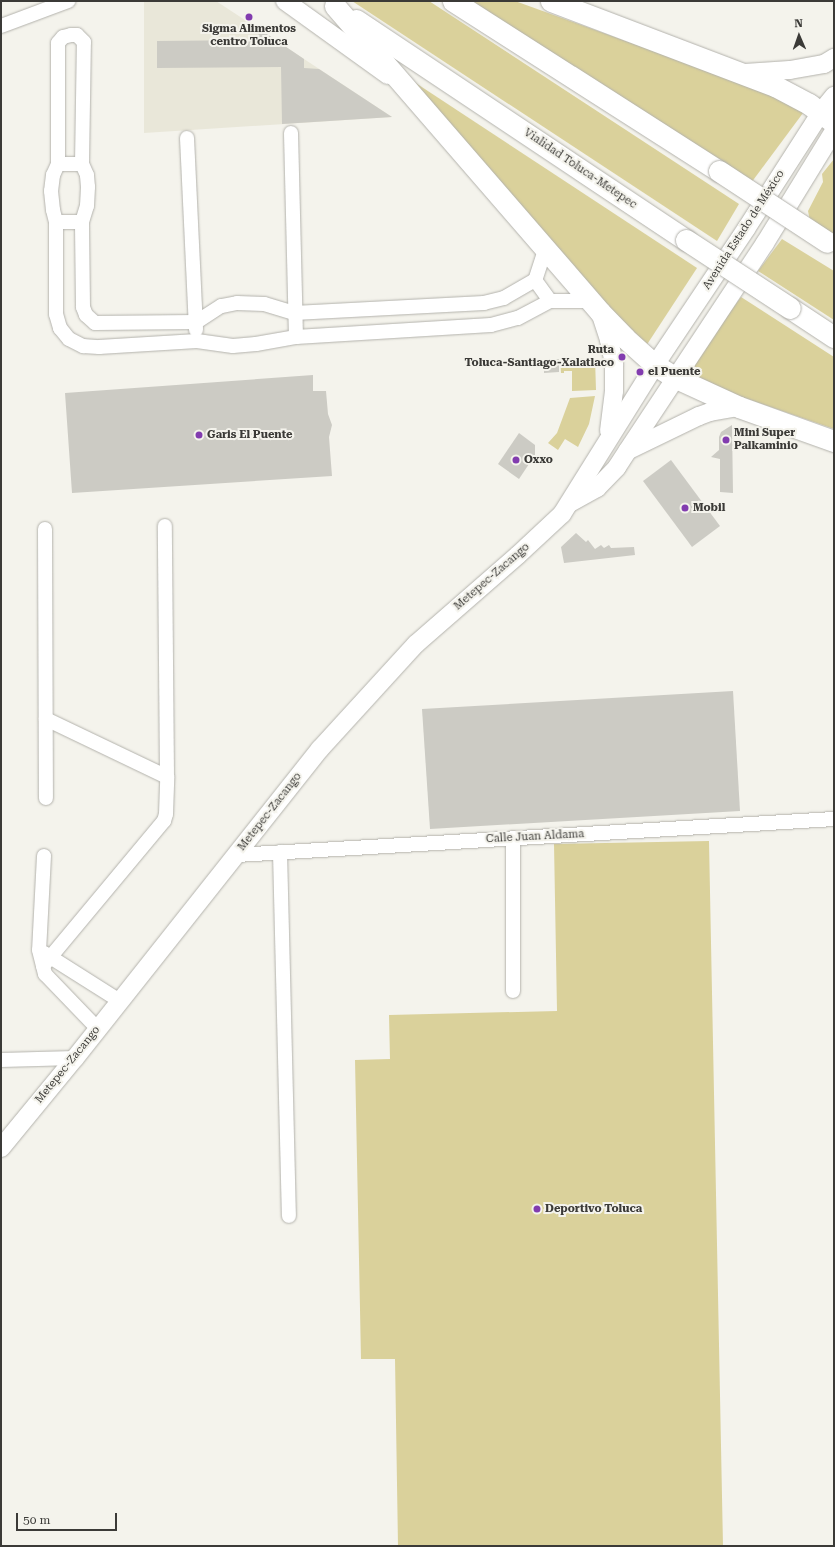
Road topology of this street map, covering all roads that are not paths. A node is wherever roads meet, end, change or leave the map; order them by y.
1 (68, 1) edge
2 (285, 1) edge
3 (452, 1) edge
4 (551, 1) edge
5 (331, 4) edge
6 (1, 26) edge
7 (834, 58) edge
8 (739, 73) junction
9 (403, 86) junction
10 (834, 96) edge
11 (827, 118) edge
12 (834, 131) edge
13 (291, 133) dead end
14 (188, 138) dead end
15 (58, 164) junction
16 (82, 164) junction
17 (56, 222) junction
18 (82, 222) junction
19 (831, 244) edge
20 (545, 250) junction
21 (535, 280) junction
22 (504, 298) junction
23 (550, 301) junction
24 (595, 307) junction
25 (294, 313) junction
26 (518, 318) junction
27 (196, 322) junction
28 (296, 337) junction
29 (834, 337) edge
30 (197, 341) junction
31 (655, 365) junction
32 (676, 378) junction
33 (739, 407) junction
34 (834, 441) edge
35 (606, 442) junction
36 (628, 450) junction
37 (570, 504) junction
38 (165, 526) dead end
39 (45, 529) dead end
40 (46, 719) junction
41 (167, 777) junction
42 (46, 798) dead end
43 (834, 819) edge
44 (513, 838) junction
45 (280, 852) junction
46 (237, 855) junction
47 (44, 856) dead end
48 (47, 962) junction
49 (78, 974) junction
50 (513, 991) dead end
51 (65, 995) junction
52 (120, 1001) junction
53 (98, 1029) junction
54 (75, 1058) junction
55 (1, 1060) edge
56 (1, 1148) edge
57 (289, 1216) dead end

1 - 6 street
2 - 9 main road
3 - 19 highway, bridge
4 - 8 highway
5 - 9 highway
5 - 29 highway, Vialidad Toluca-Metepec, bridge
7 - 8 main road
8 - 11 highway
9 - 20 highway
10 - 11 main road, Avenida Estado de México
11 - 31 main road, Avenida Estado de México
12 - 32 main road
13 - 25 street
14 - 27 street
15 - 16 street
15 - 16 street
15 - 17 street
16 - 18 street
17 - 18 street
17 - 30 street
18 - 27 street
20 - 21 street
20 - 24 highway
21 - 22 street
21 - 23 street
22 - 25 street
22 - 26 street
23 - 24 street
23 - 26 street
24 - 31 highway
24 - 35 main road
25 - 27 street
25 - 28 street
26 - 28 street
27 - 30 street
28 - 30 street
31 - 32 highway
31 - 35 main road, Metepec-Zacango
32 - 33 highway
32 - 36 main road, Metepec-Zacango
33 - 34 highway
33 - 36 main road
35 - 37 main road, Metepec-Zacango
36 - 37 main road, Metepec-Zacango
37 - 46 main road, Metepec-Zacango
38 - 41 street
39 - 40 street
40 - 41 street
40 - 42 street
41 - 48 street
43 - 44 street, Calle Juan Aldama
44 - 45 street, Calle Juan Aldama
44 - 50 street
45 - 46 street, Calle Juan Aldama
45 - 57 street
46 - 52 main road, Metepec-Zacango
47 - 48 street
48 - 49 street
48 - 51 street
49 - 51 street
49 - 52 street
51 - 53 street
52 - 53 main road, Metepec-Zacango
53 - 54 main road, Metepec-Zacango
54 - 55 street
54 - 56 main road, Metepec-Zacango

